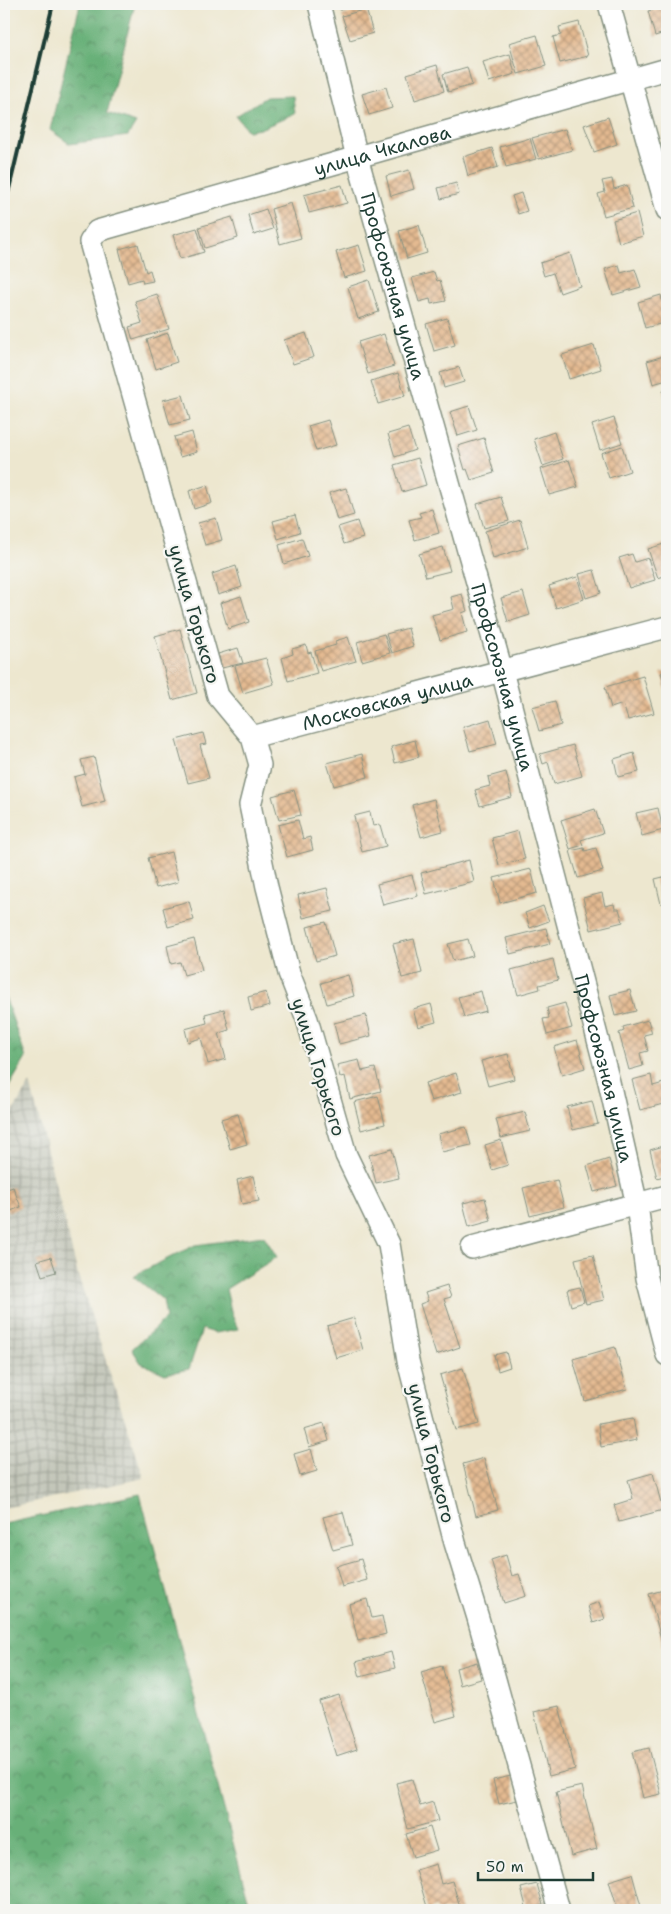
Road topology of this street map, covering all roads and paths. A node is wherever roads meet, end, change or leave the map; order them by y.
1 (318, 4) edge
2 (609, 4) edge
3 (667, 69) edge
4 (630, 79) junction
5 (358, 157) junction
6 (667, 210) edge
7 (97, 231) joint
8 (667, 627) edge
9 (502, 671) junction
10 (252, 737) junction
11 (667, 1196) edge
12 (637, 1205) junction
13 (472, 1248) dead end
14 (667, 1355) edge
15 (559, 1910) edge

1 - 5 street, Профсоюзная улица
2 - 4 street
3 - 4 street, улица Чкалова
4 - 5 street, улица Чкалова
4 - 6 street
5 - 7 street, улица Чкалова
5 - 9 street, Профсоюзная улица
7 - 10 street, улица Горького
8 - 9 street, Московская улица
9 - 10 street, Московская улица
9 - 12 street, Профсоюзная улица
10 - 15 street, улица Горького
11 - 12 street
12 - 13 street
12 - 14 street, Профсоюзная улица

